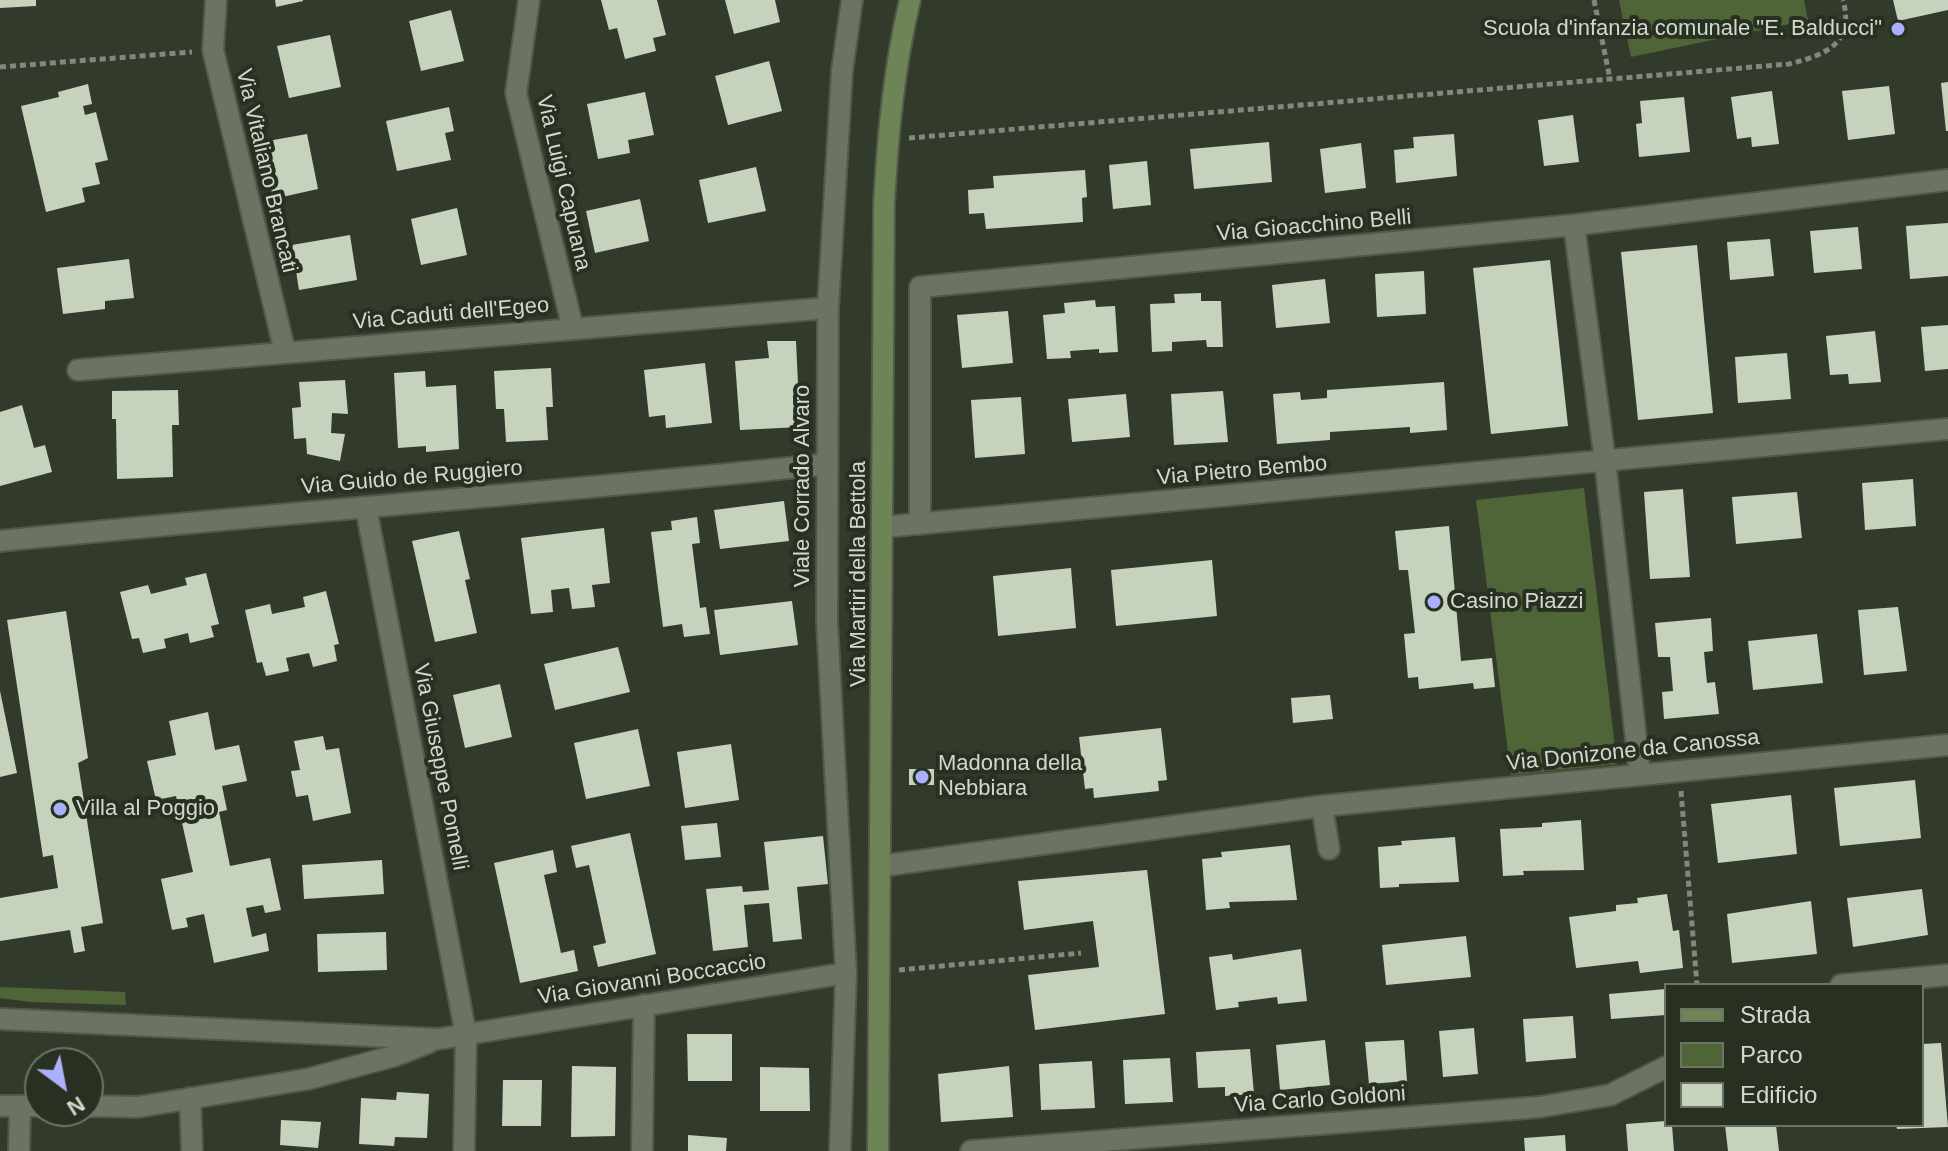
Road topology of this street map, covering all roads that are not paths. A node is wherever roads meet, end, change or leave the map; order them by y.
1 (216, 0) edge
2 (529, 0) edge
3 (852, 0) edge
4 (910, 0) edge
5 (1948, 180) edge
6 (1574, 225) junction
7 (828, 308) junction
8 (573, 329) junction
9 (285, 352) junction
10 (78, 370) dead end
11 (1948, 429) edge
12 (1605, 461) junction
13 (827, 464) junction
14 (366, 508) junction
15 (920, 524) junction
16 (883, 527) junction
17 (0, 541) edge
18 (1948, 745) edge
19 (1640, 775) junction
20 (1322, 806) junction
21 (1329, 849) dead end
22 (881, 866) junction
23 (846, 973) junction
24 (1948, 975) edge
25 (1862, 983) edge
26 (644, 1005) junction
27 (0, 1019) edge
28 (466, 1035) junction
29 (438, 1039) junction
30 (1664, 1068) edge
31 (190, 1098) junction
32 (20, 1106) edge
33 (104, 1106) edge
34 (19, 1151) edge
35 (192, 1151) edge
36 (464, 1151) edge
37 (642, 1151) edge
38 (840, 1151) edge
39 (878, 1151) edge
40 (971, 1151) edge

1 - 9 street, Via Vitaliano Brancati
2 - 8 street, Via Luigi Capuana
3 - 7 street, Viale Corrado Alvaro
4 - 16 main road, Via Martiri della Bettola
5 - 6 street, Via Gioacchino Belli
6 - 12 street
6 - 15 street, Via Gioacchino Belli
7 - 8 street, Via Caduti dell'Egeo
7 - 13 street, Viale Corrado Alvaro
8 - 9 street, Via Caduti dell'Egeo
9 - 10 street, Via Caduti dell'Egeo
11 - 12 street, Via Pietro Bembo
12 - 15 street, Via Pietro Bembo
12 - 19 street
13 - 14 street, Via Guido de Ruggiero
13 - 23 street, Viale Corrado Alvaro
14 - 17 street, Via Guido de Ruggiero
14 - 28 street, Via Giuseppe Pomelli
15 - 16 street, Via Pietro Bembo
16 - 22 main road, Via Martiri della Bettola
18 - 19 street, Via Donizone da Canossa
19 - 20 street, Via Donizone da Canossa
20 - 21 street
20 - 22 street, Via Donizone da Canossa
22 - 39 main road, Via Martiri della Bettola
23 - 26 street, Via Giovanni Boccaccio
23 - 38 street, Viale Corrado Alvaro
24 - 25 street
26 - 28 street, Via Giovanni Boccaccio
26 - 37 street
27 - 29 street
28 - 29 street
28 - 36 street, Via Giuseppe Pomelli
29 - 31 street
30 - 40 street, Via Carlo Goldoni
31 - 33 street
31 - 35 street
32 - 34 street

